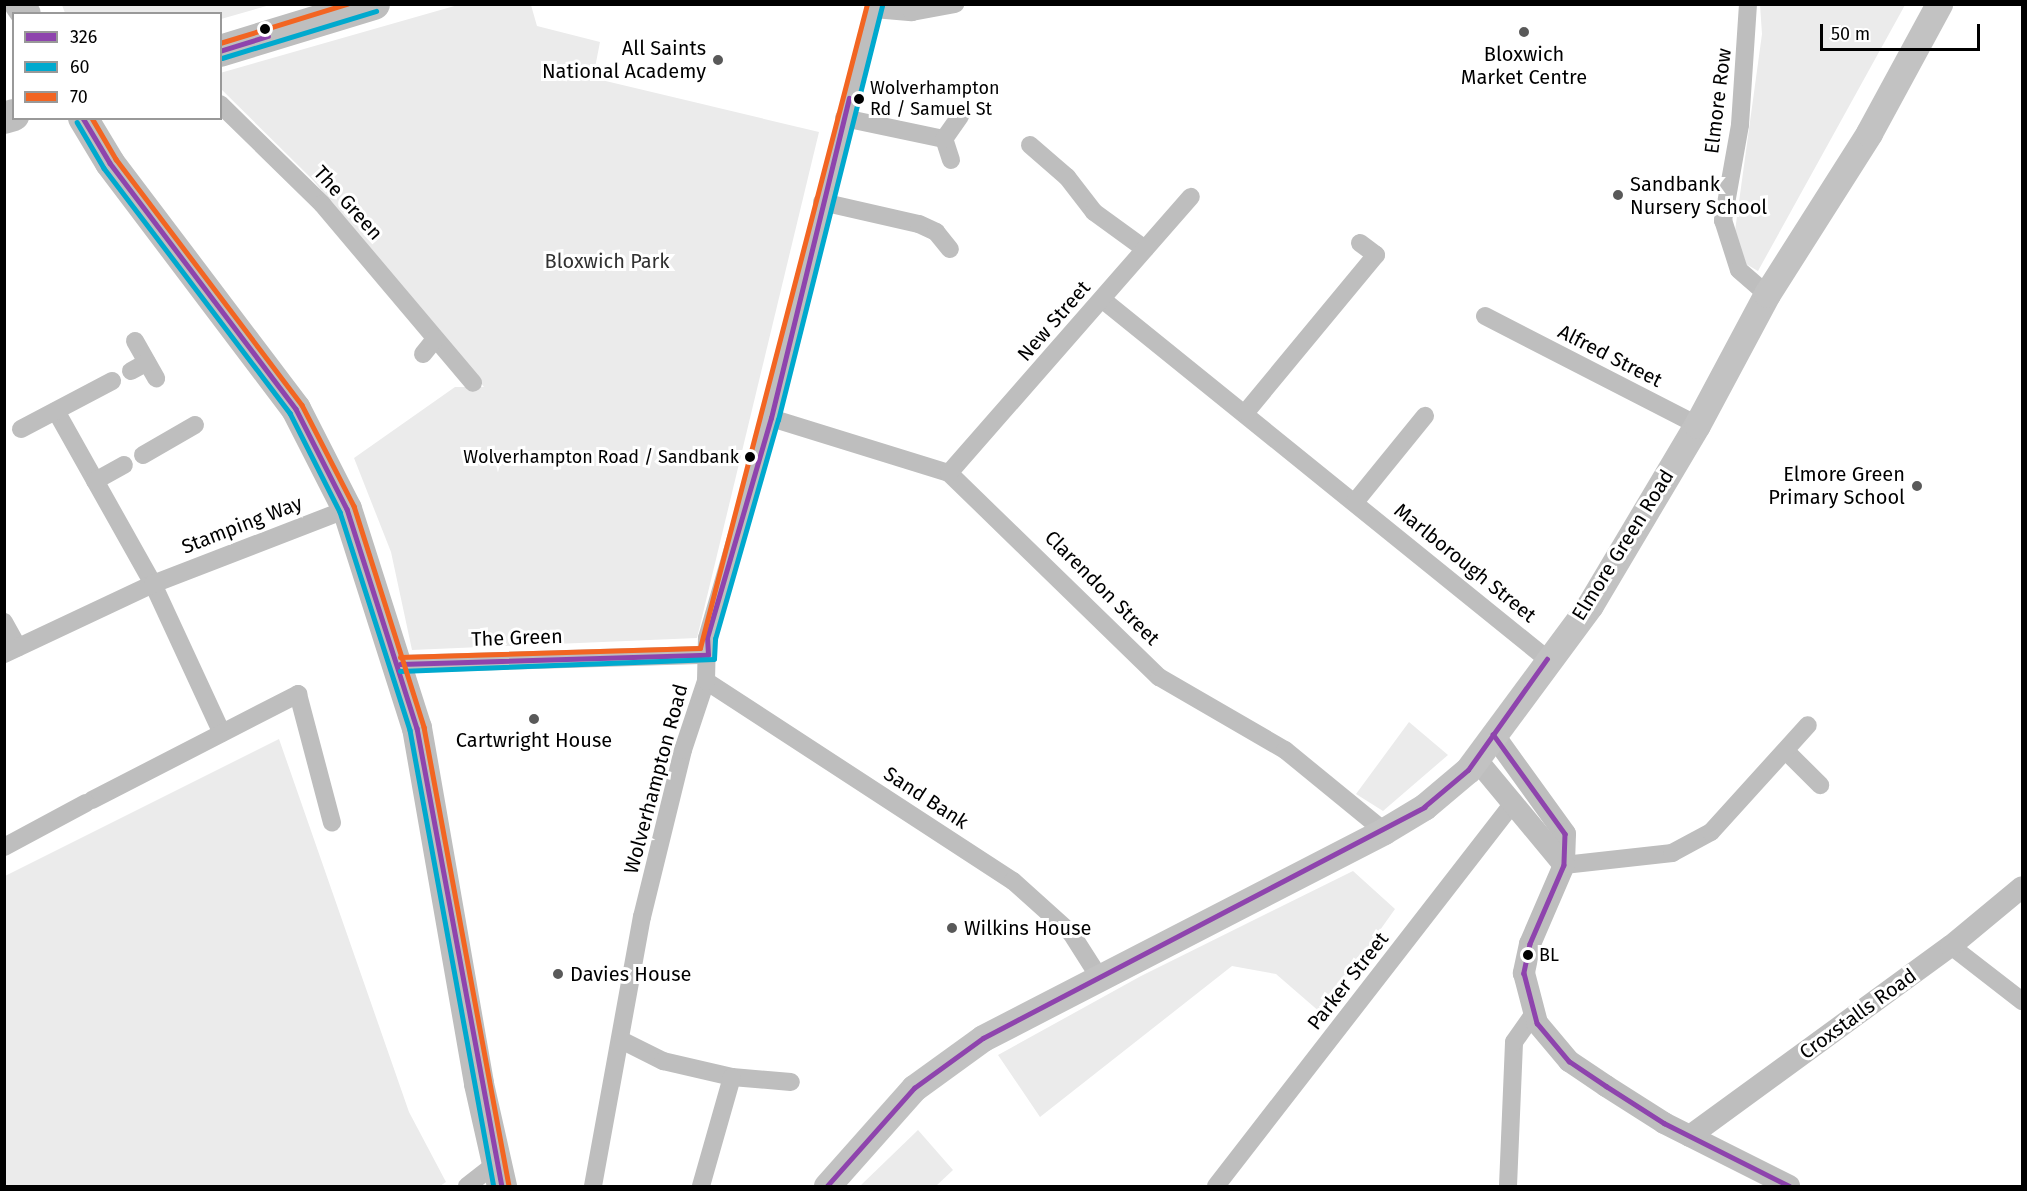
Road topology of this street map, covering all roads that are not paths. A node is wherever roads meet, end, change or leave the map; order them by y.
1 (374, 4) edge
2 (955, 4) edge
3 (1748, 4) edge
4 (1939, 4) edge
5 (875, 7) edge
6 (222, 50) edge
7 (222, 106) edge
8 (960, 116) dead end
9 (844, 118) junction
10 (84, 120) edge
11 (944, 140) junction
12 (1030, 145) dead end
13 (951, 160) dead end
14 (1191, 196) dead end
15 (822, 202) junction
16 (1360, 243) dead end
17 (950, 249) dead end
18 (1145, 249) junction
19 (1767, 294) junction
20 (1102, 300) junction
21 (1485, 316) dead end
22 (435, 339) junction
23 (135, 341) dead end
24 (423, 354) dead end
25 (130, 371) dead end
26 (112, 381) dead end
27 (473, 383) dead end
28 (56, 411) junction
29 (1246, 412) junction
30 (1425, 416) dead end
31 (771, 418) junction
32 (195, 425) dead end
33 (1697, 425) junction
34 (21, 429) dead end
35 (143, 455) dead end
36 (124, 465) dead end
37 (949, 473) junction
38 (95, 481) junction
39 (1355, 502) junction
40 (347, 509) junction
41 (153, 584) junction
42 (4, 622) edge
43 (11, 650) edge
44 (708, 655) junction
45 (1547, 659) junction
46 (400, 664) junction
47 (706, 681) junction
48 (1808, 725) dead end
49 (222, 733) junction
50 (1493, 734) junction
51 (1787, 752) junction
52 (1476, 759) junction
53 (1820, 785) dead end
54 (1514, 802) junction
55 (332, 823) dead end
56 (1384, 831) junction
57 (4, 847) edge
58 (1564, 865) junction
59 (2022, 887) edge
60 (1951, 946) junction
61 (1099, 977) junction
62 (2022, 1001) edge
63 (1533, 1015) junction
64 (623, 1041) junction
65 (732, 1077) junction
66 (791, 1082) dead end
67 (1690, 1136) junction
68 (499, 1175) edge
69 (1508, 1183) edge
70 (467, 1186) edge
71 (593, 1186) edge
72 (701, 1186) edge
73 (827, 1186) edge
74 (1216, 1186) edge
75 (1789, 1186) edge

1 - 6 highway
2 - 5 street
3 - 19 street, Elmore Row
4 - 19 main road, Elmore Green Road
5 - 9 street, Wolverhampton Road
7 - 22 street, The Green
8 - 11 street
9 - 11 street
9 - 15 street, Wolverhampton Road
10 - 40 main road
11 - 13 street
12 - 18 street
14 - 18 street, New Street
15 - 17 street
15 - 31 street, Wolverhampton Road
16 - 29 street
18 - 20 street, New Street
19 - 33 main road, Elmore Green Road
20 - 29 street, Marlborough Street
20 - 37 street, New Street
21 - 33 street, Alfred Street
22 - 24 street
22 - 27 street, The Green
23 - 25 street
26 - 28 street
28 - 34 street
28 - 38 street
29 - 39 street, Marlborough Street
30 - 39 street
31 - 37 street, Clarendon Street
31 - 44 street, Wolverhampton Road
32 - 35 street
33 - 45 main road, Elmore Green Road
36 - 38 street
37 - 56 street, Clarendon Street
38 - 41 street
39 - 45 street, Marlborough Street
40 - 41 street, Stamping Way
40 - 46 main road
41 - 43 street, Stamping Way
41 - 49 street
42 - 43 street
44 - 46 street, The Green
44 - 47 street, Wolverhampton Road
45 - 50 main road, Elmore Green Road
46 - 68 main road
47 - 61 street, Sand Bank
47 - 64 street, Wolverhampton Road
48 - 51 street
49 - 55 street
49 - 57 street
50 - 52 main road, Elmore Green Road
50 - 58 street
51 - 53 street
51 - 58 street
52 - 54 street
52 - 56 main road, Elmore Green Road
54 - 58 street
54 - 74 street, Parker Street
56 - 61 main road, Elmore Green Road
58 - 63 street
59 - 60 street, Croxstalls Road
60 - 62 street
60 - 67 street, Croxstalls Road
61 - 73 main road, Elmore Green Road
63 - 67 street
63 - 69 street
64 - 65 street
64 - 71 street, Wolverhampton Road
65 - 66 street
65 - 72 street
67 - 75 street
68 - 70 street

